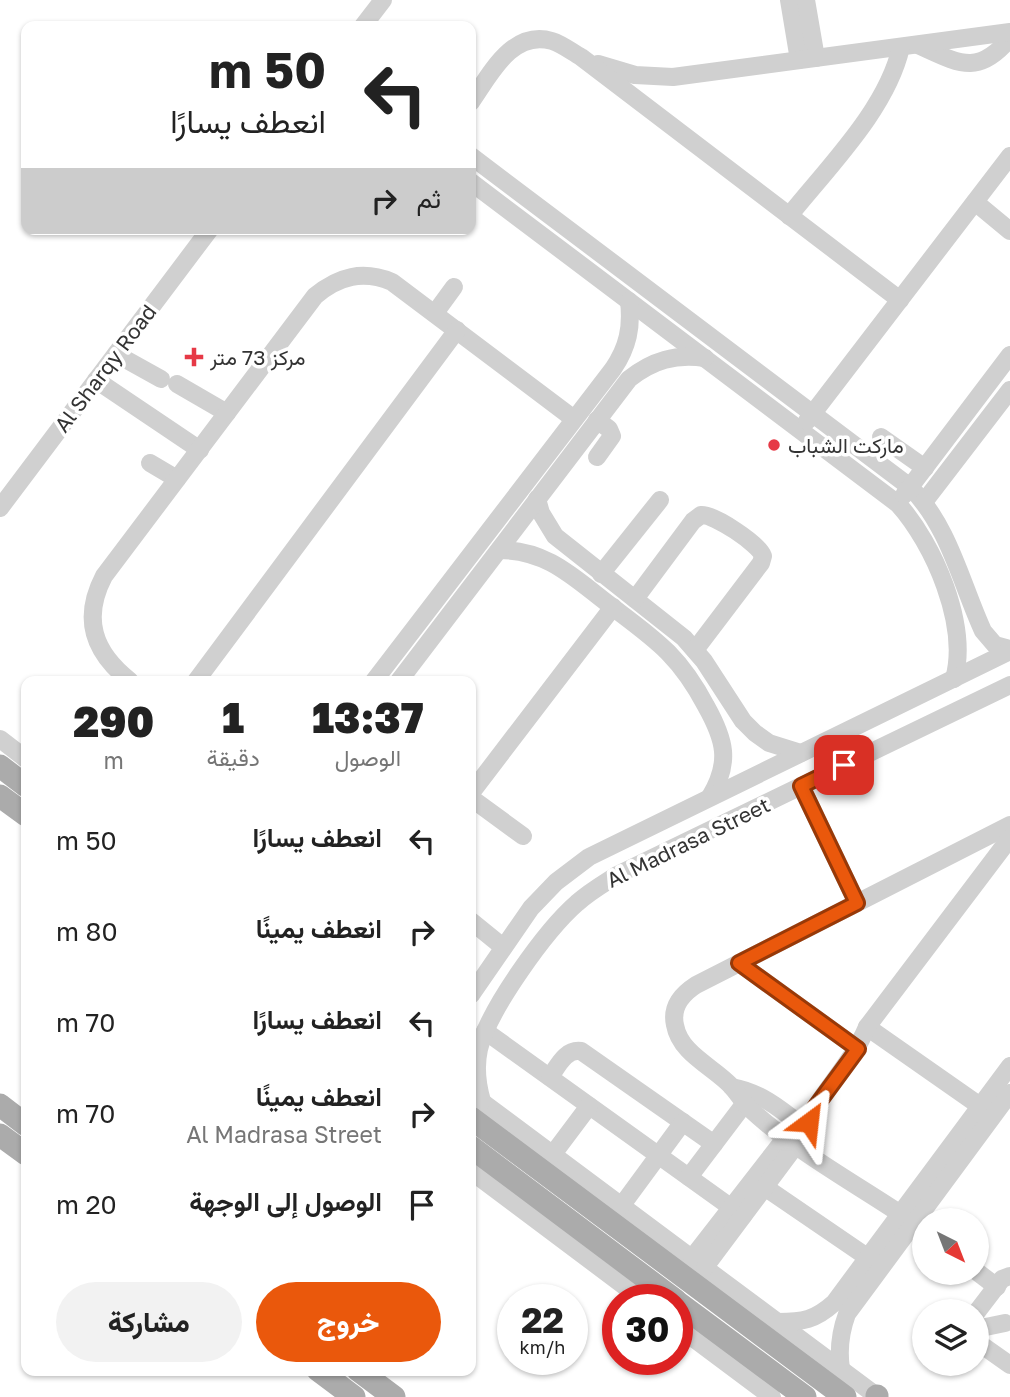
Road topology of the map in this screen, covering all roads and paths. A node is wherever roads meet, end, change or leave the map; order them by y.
1 (383, 0) edge
2 (789, 0) edge
3 (806, 0) edge
4 (367, 21) edge
5 (1010, 32) edge
6 (1010, 38) edge
7 (909, 46) junction
8 (581, 57) junction
9 (808, 59) junction
10 (476, 95) edge
11 (1010, 156) edge
12 (476, 160) edge
13 (476, 186) edge
14 (975, 202) junction
15 (789, 216) junction
16 (1010, 231) edge
17 (205, 235) edge
18 (454, 287) dead end
19 (900, 299) junction
20 (629, 301) junction
21 (435, 313) junction
22 (457, 330) junction
23 (116, 354) junction
24 (1010, 355) edge
25 (705, 358) junction
26 (96, 380) junction
27 (604, 380) junction
28 (1010, 390) edge
29 (619, 391) junction
30 (227, 413) junction
31 (813, 414) junction
32 (574, 419) junction
33 (597, 421) junction
34 (801, 430) junction
35 (881, 437) dead end
36 (200, 450) junction
37 (597, 457) dead end
38 (150, 463) dead end
39 (925, 468) junction
40 (177, 479) junction
41 (910, 487) junction
42 (537, 499) junction
43 (660, 500) dead end
44 (924, 502) junction
45 (898, 504) junction
46 (0, 508) edge
47 (499, 550) junction
48 (601, 574) junction
49 (635, 599) junction
50 (612, 607) junction
51 (695, 650) junction
52 (1010, 650) edge
53 (125, 676) edge
54 (200, 676) edge
55 (378, 676) edge
56 (403, 676) edge
57 (954, 679) junction
58 (1010, 685) edge
59 (0, 739) edge
60 (800, 753) junction
61 (17, 772) edge
62 (737, 783) junction
63 (801, 786) junction
64 (476, 788) edge
65 (710, 797) junction
66 (476, 799) edge
67 (12, 805) edge
68 (750, 811) junction
69 (1010, 825) edge
70 (523, 836) dead end
71 (1010, 838) edge
72 (857, 903) junction
73 (476, 927) edge
74 (499, 953) junction
75 (739, 963) junction
76 (519, 974) junction
77 (476, 988) edge
78 (867, 1027) junction
79 (485, 1031) junction
80 (858, 1049) junction
81 (1010, 1066) edge
82 (550, 1077) junction
83 (476, 1079) edge
84 (732, 1087) junction
85 (1010, 1093) edge
86 (745, 1103) junction
87 (0, 1105) edge
88 (476, 1105) edge
89 (476, 1106) edge
90 (589, 1106) junction
91 (980, 1106) junction
92 (21, 1121) edge
93 (683, 1122) junction
94 (799, 1129) junction
95 (0, 1135) edge
96 (714, 1144) junction
97 (21, 1150) edge
98 (476, 1151) edge
99 (553, 1154) junction
100 (659, 1155) junction
101 (476, 1174) edge
102 (689, 1177) junction
103 (765, 1188) junction
104 (622, 1205) junction
105 (932, 1208) edge
106 (737, 1212) junction
107 (899, 1213) junction
108 (912, 1234) edge
109 (596, 1253) junction
110 (867, 1258) junction
111 (699, 1262) junction
112 (1003, 1281) edge
113 (627, 1284) edge
114 (648, 1284) edge
115 (850, 1295) junction
116 (988, 1299) edge
117 (693, 1314) edge
118 (1008, 1321) edge
119 (778, 1322) junction
120 (989, 1326) edge
121 (693, 1338) edge
122 (989, 1350) edge
123 (1010, 1365) edge
124 (841, 1369) junction
125 (326, 1376) edge
126 (366, 1376) edge
127 (354, 1397) edge
128 (394, 1397) edge
129 (772, 1397) edge
130 (805, 1397) edge
131 (845, 1397) edge
132 (877, 1397) edge

1 - 4 street
2 - 9 street
3 - 9 street
5 - 7 street
6 - 7 street
7 - 9 street
7 - 15 street
8 - 9 street
8 - 10 street
8 - 15 street
11 - 14 street
12 - 31 street
13 - 20 street
14 - 16 street
14 - 19 street
15 - 19 street
17 - 23 street, Al Sharqy Road
18 - 21 street
19 - 31 street
20 - 25 street
20 - 27 street
21 - 22 street
21 - 30 street
22 - 32 street
22 - 54 street
23 - 26 street, Al Sharqy Road
23 - 30 street
24 - 39 street
25 - 29 street
25 - 34 street
26 - 36 street
26 - 46 street, Al Sharqy Road
27 - 29 street
27 - 32 street
28 - 44 street
29 - 33 street
30 - 36 street
31 - 34 street
31 - 41 street
32 - 55 street
33 - 37 street
33 - 42 street
34 - 45 street
35 - 39 street
36 - 40 street
38 - 40 street
39 - 41 street
40 - 53 street
41 - 44 street
41 - 45 street
42 - 47 street
42 - 48 street
43 - 48 street
44 - 52 street
45 - 57 street
47 - 50 street
47 - 56 street
48 - 49 street
49 - 51 street
49 - 51 street
50 - 64 street
50 - 65 street
51 - 60 street
52 - 57 street, Al Madrasa Street
57 - 60 street, Al Madrasa Street
58 - 63 street, Al Madrasa Street
59 - 61 street
60 - 62 street, Al Madrasa Street
61 - 67 main road
62 - 65 street, Al Madrasa Street
62 - 68 street
63 - 68 street, Al Madrasa Street
63 - 72 street
65 - 74 street, Al Madrasa Street
66 - 70 street
68 - 76 street, Al Madrasa Street
69 - 72 street
71 - 78 street
72 - 75 street
73 - 74 street
74 - 76 street
74 - 77 street, Al Madrasa Street
75 - 80 street
75 - 84 street
76 - 79 street, Al Madrasa Street
78 - 80 street
78 - 91 street
79 - 82 street
79 - 83 street, Al Madrasa Street
80 - 94 street
81 - 91 street
82 - 90 street
82 - 93 street
84 - 86 street
84 - 94 street
85 - 105 street
86 - 94 street
86 - 96 street
87 - 92 main road
88 - 99 street
89 - 131 main road
90 - 99 street
90 - 100 street
91 - 107 street
93 - 96 street
93 - 100 street
94 - 103 street
94 - 106 street
94 - 107 street
95 - 97 main road
96 - 102 street
98 - 109 main road
99 - 104 street
100 - 102 street
100 - 104 street
101 - 109 street
102 - 106 street
103 - 106 street
103 - 110 street
104 - 111 street
106 - 111 street
107 - 110 street
108 - 115 street
109 - 113 street
109 - 114 main road
110 - 115 street
111 - 119 street
112 - 116 street
115 - 119 street
115 - 124 street
117 - 130 main road
118 - 120 street
119 - 124 street
121 - 129 street
122 - 123 street
124 - 132 street
125 - 127 main road
126 - 128 main road

